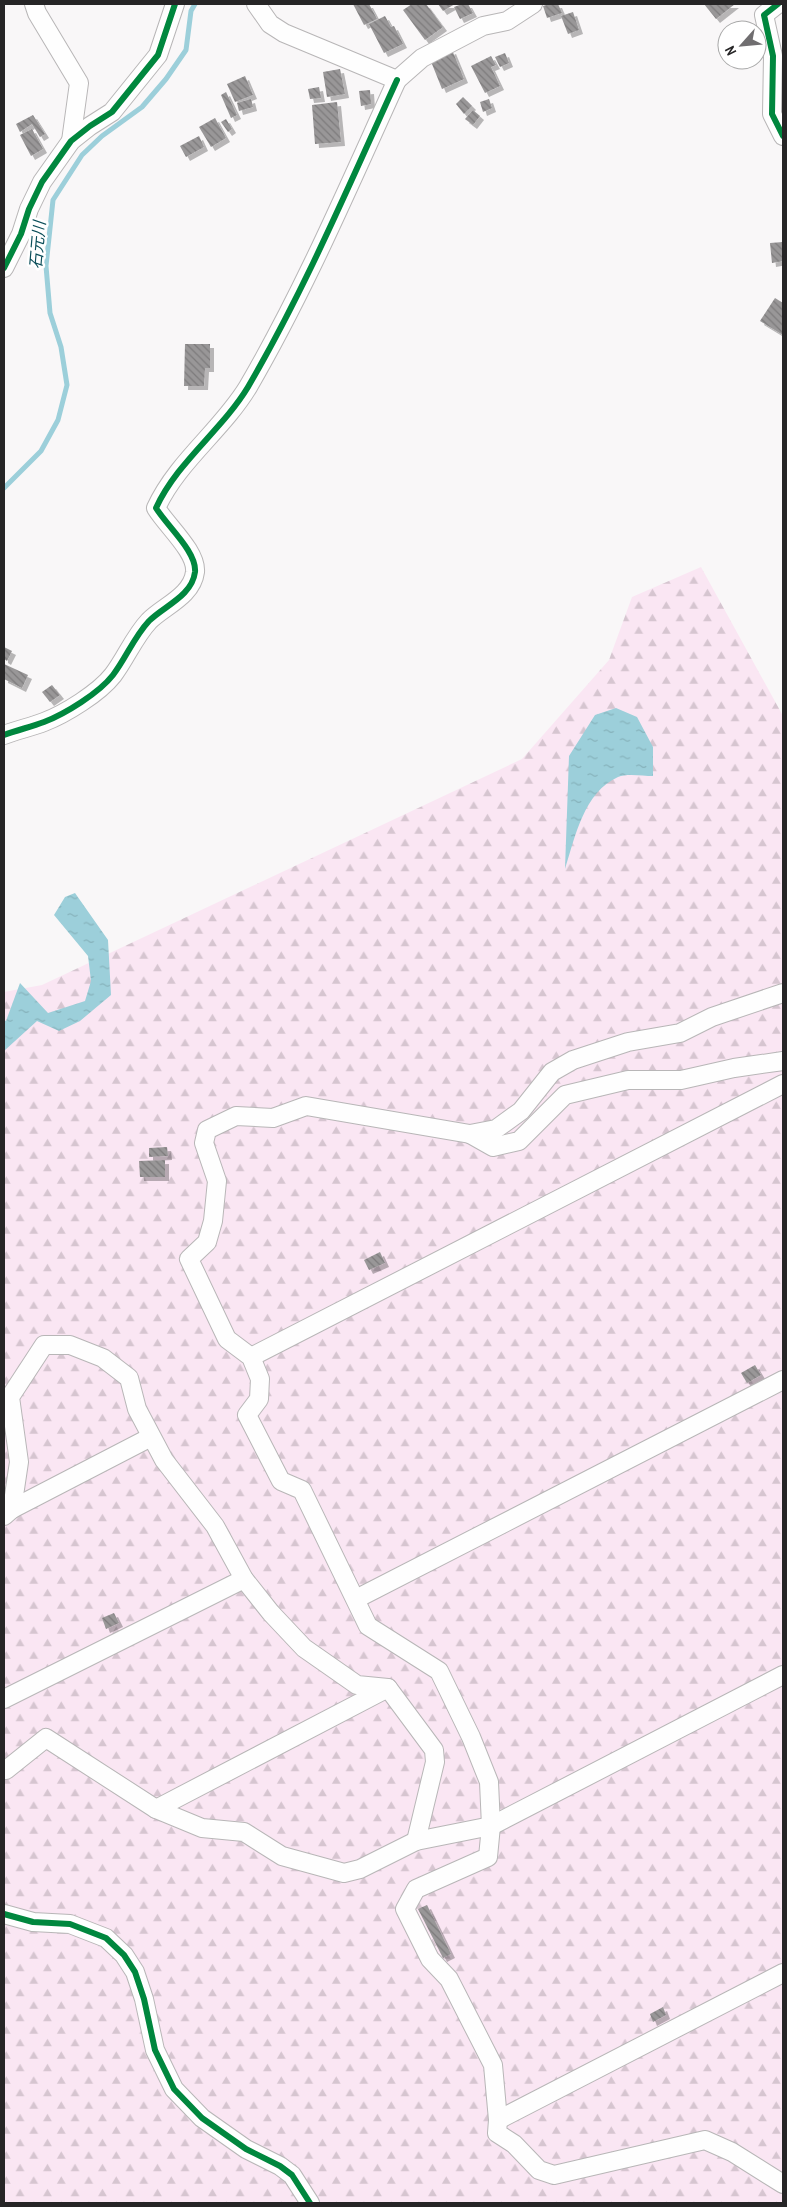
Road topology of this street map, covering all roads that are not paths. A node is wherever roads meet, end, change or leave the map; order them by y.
1 (34, 4) edge
2 (175, 4) edge
3 (256, 4) edge
4 (533, 4) edge
5 (778, 4) edge
6 (397, 80) junction
7 (783, 136) edge
8 (71, 141) junction
9 (4, 268) edge
10 (4, 735) edge
11 (783, 993) edge
12 (783, 1061) edge
13 (783, 1084) edge
14 (470, 1134) junction
15 (251, 1357) junction
16 (783, 1380) edge
17 (151, 1438) junction
18 (8, 1512) edge
19 (244, 1579) junction
20 (356, 1599) junction
21 (783, 1675) edge
22 (388, 1688) junction
23 (4, 1699) edge
24 (4, 1768) edge
25 (156, 1809) junction
26 (491, 1826) junction
27 (416, 1841) junction
28 (4, 1914) edge
29 (783, 1973) edge
30 (498, 2120) junction
31 (783, 2184) edge
32 (310, 2203) edge

1 - 8 street
2 - 8 street
3 - 6 street
4 - 6 street
5 - 7 street
6 - 10 street
8 - 9 street
11 - 14 street
12 - 14 street
13 - 15 street
14 - 15 street
15 - 20 street
16 - 20 street
17 - 18 street
17 - 18 street
17 - 19 street
19 - 22 street
19 - 23 street
20 - 26 street
21 - 26 street
22 - 25 street
22 - 27 street
24 - 25 street
25 - 27 street
26 - 27 street
26 - 30 street
28 - 32 street
29 - 30 street
30 - 31 street

